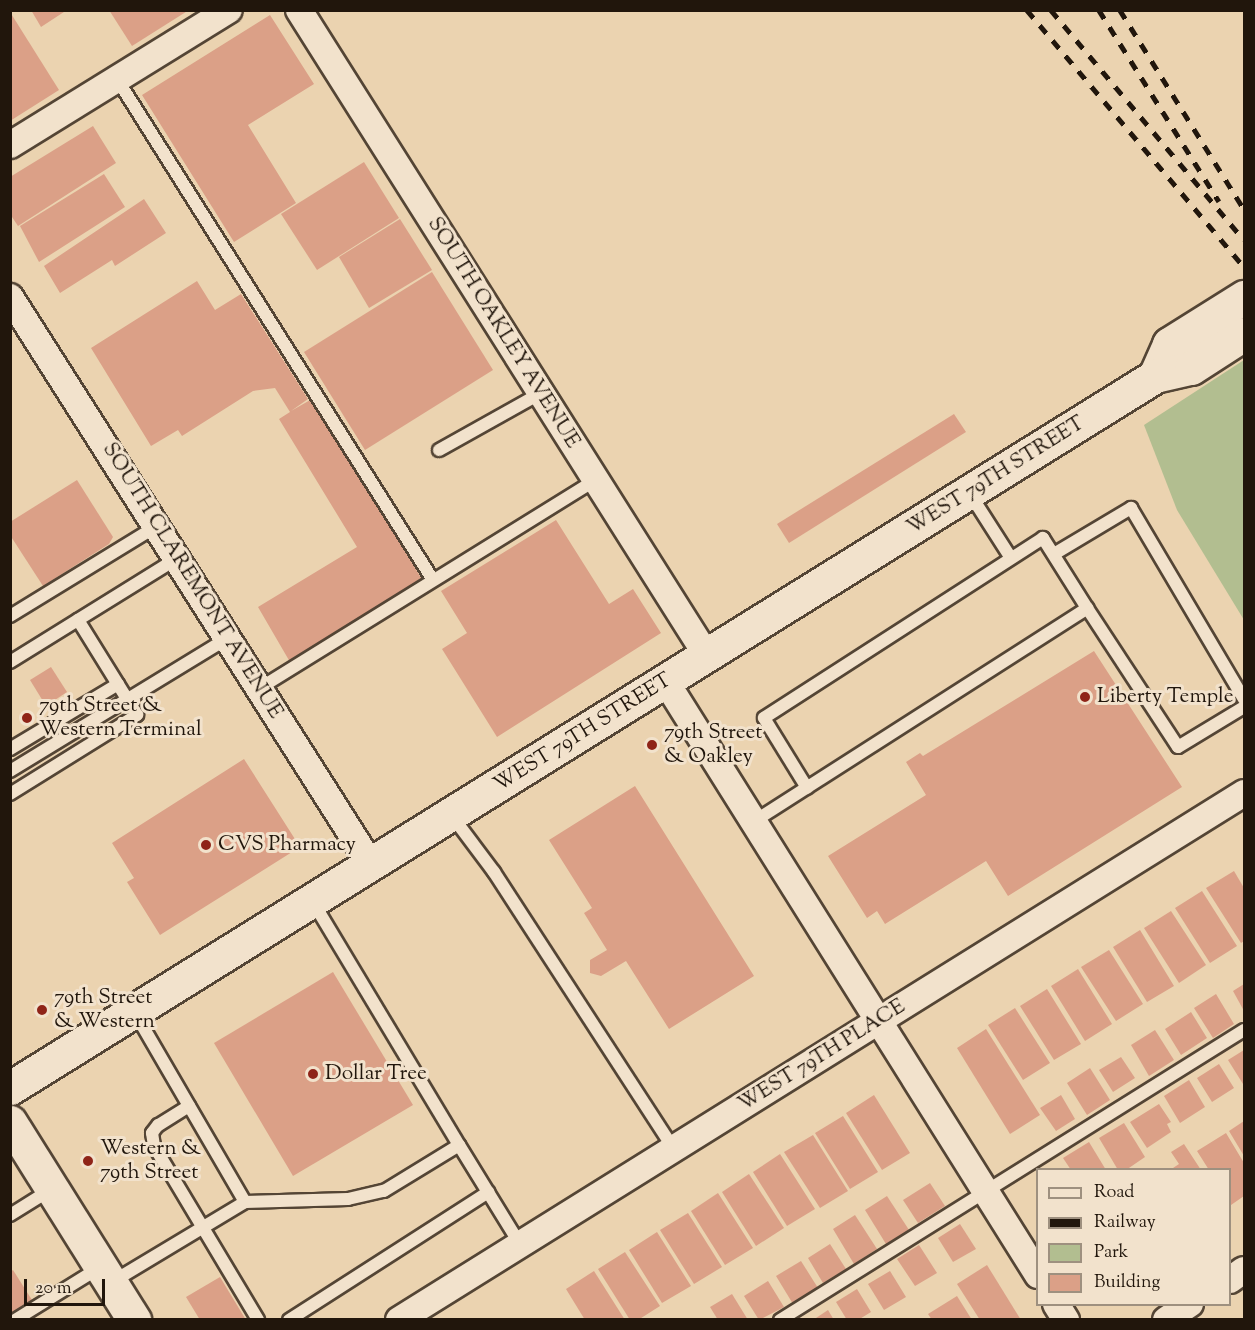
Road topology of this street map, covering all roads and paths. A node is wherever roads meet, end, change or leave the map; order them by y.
1 (230, 10) edge
2 (299, 10) edge
3 (117, 79) junction
4 (10, 145) edge
5 (10, 297) edge
6 (1245, 297) edge
7 (1245, 334) edge
8 (1155, 376) junction
9 (541, 393) junction
10 (440, 450) dead end
11 (596, 480) junction
12 (969, 492) junction
13 (157, 526) junction
14 (1054, 554) junction
15 (178, 558) junction
16 (1011, 558) junction
17 (434, 580) junction
18 (1087, 608) junction
19 (10, 616) edge
20 (78, 620) junction
21 (228, 638) junction
22 (707, 656) junction
23 (10, 662) edge
24 (666, 682) junction
25 (118, 684) junction
26 (260, 688) junction
27 (1245, 699) edge
28 (128, 700) junction
29 (1245, 707) edge
30 (10, 749) edge
31 (10, 771) edge
32 (807, 788) junction
33 (1245, 793) edge
34 (10, 794) edge
35 (452, 816) junction
36 (753, 822) junction
37 (372, 866) junction
38 (314, 902) junction
39 (135, 1013) junction
40 (877, 1021) junction
41 (1245, 1030) edge
42 (10, 1088) edge
43 (189, 1106) junction
44 (10, 1122) edge
45 (459, 1145) junction
46 (673, 1149) junction
47 (52, 1188) junction
48 (488, 1192) junction
49 (985, 1192) junction
50 (245, 1202) junction
51 (10, 1215) edge
52 (204, 1227) junction
53 (520, 1244) junction
54 (1245, 1270) edge
55 (1036, 1272) edge
56 (106, 1275) junction
57 (1231, 1279) edge
58 (1057, 1306) edge
59 (1188, 1306) edge
60 (15, 1320) edge
61 (134, 1320) edge
62 (258, 1320) edge
63 (289, 1320) edge
64 (399, 1320) edge
65 (780, 1320) edge
66 (1066, 1320) edge
67 (1166, 1320) edge

1 - 3 street
2 - 9 street, SOUTH OAKLEY AVENUE
3 - 4 street
3 - 17 lane
5 - 13 street, SOUTH CLAREMONT AVENUE
6 - 8 main road
7 - 8 main road, WEST 79TH STREET
8 - 12 main road, WEST 79TH STREET
9 - 10 lane
9 - 11 street, SOUTH OAKLEY AVENUE
11 - 17 lane
11 - 22 street, SOUTH OAKLEY AVENUE
12 - 16 lane
12 - 22 main road, WEST 79TH STREET
13 - 15 street, SOUTH CLAREMONT AVENUE
13 - 19 lane
14 - 16 lane
14 - 18 lane
14 - 27 lane
15 - 20 lane
15 - 21 street, SOUTH CLAREMONT AVENUE
16 - 32 lane
17 - 26 lane
18 - 29 lane
18 - 32 lane
20 - 23 lane
20 - 25 lane
21 - 26 street, SOUTH CLAREMONT AVENUE
21 - 28 lane
22 - 24 main road, WEST 79TH STREET
24 - 35 main road, WEST 79TH STREET
24 - 36 street
25 - 28 lane
25 - 30 lane
26 - 37 street, SOUTH CLAREMONT AVENUE
28 - 31 lane
28 - 34 lane
32 - 36 lane
33 - 40 street, WEST 79TH PLACE
35 - 37 main road, WEST 79TH STREET
35 - 46 lane
36 - 40 street
37 - 38 main road, WEST 79TH STREET
38 - 39 main road, WEST 79TH STREET
38 - 45 lane
39 - 42 main road, WEST 79TH STREET
39 - 43 lane
40 - 46 street, WEST 79TH PLACE
40 - 49 street
41 - 49 lane
43 - 50 lane
43 - 52 lane
44 - 47 main road
45 - 48 lane
45 - 50 lane
46 - 53 street, WEST 79TH PLACE
47 - 51 lane
47 - 56 main road
48 - 53 lane
48 - 63 lane
49 - 55 street
49 - 65 lane
50 - 52 lane
52 - 56 lane
52 - 62 lane
53 - 64 street, WEST 79TH PLACE
54 - 57 street
56 - 60 lane
56 - 61 main road
58 - 66 street
59 - 67 street

